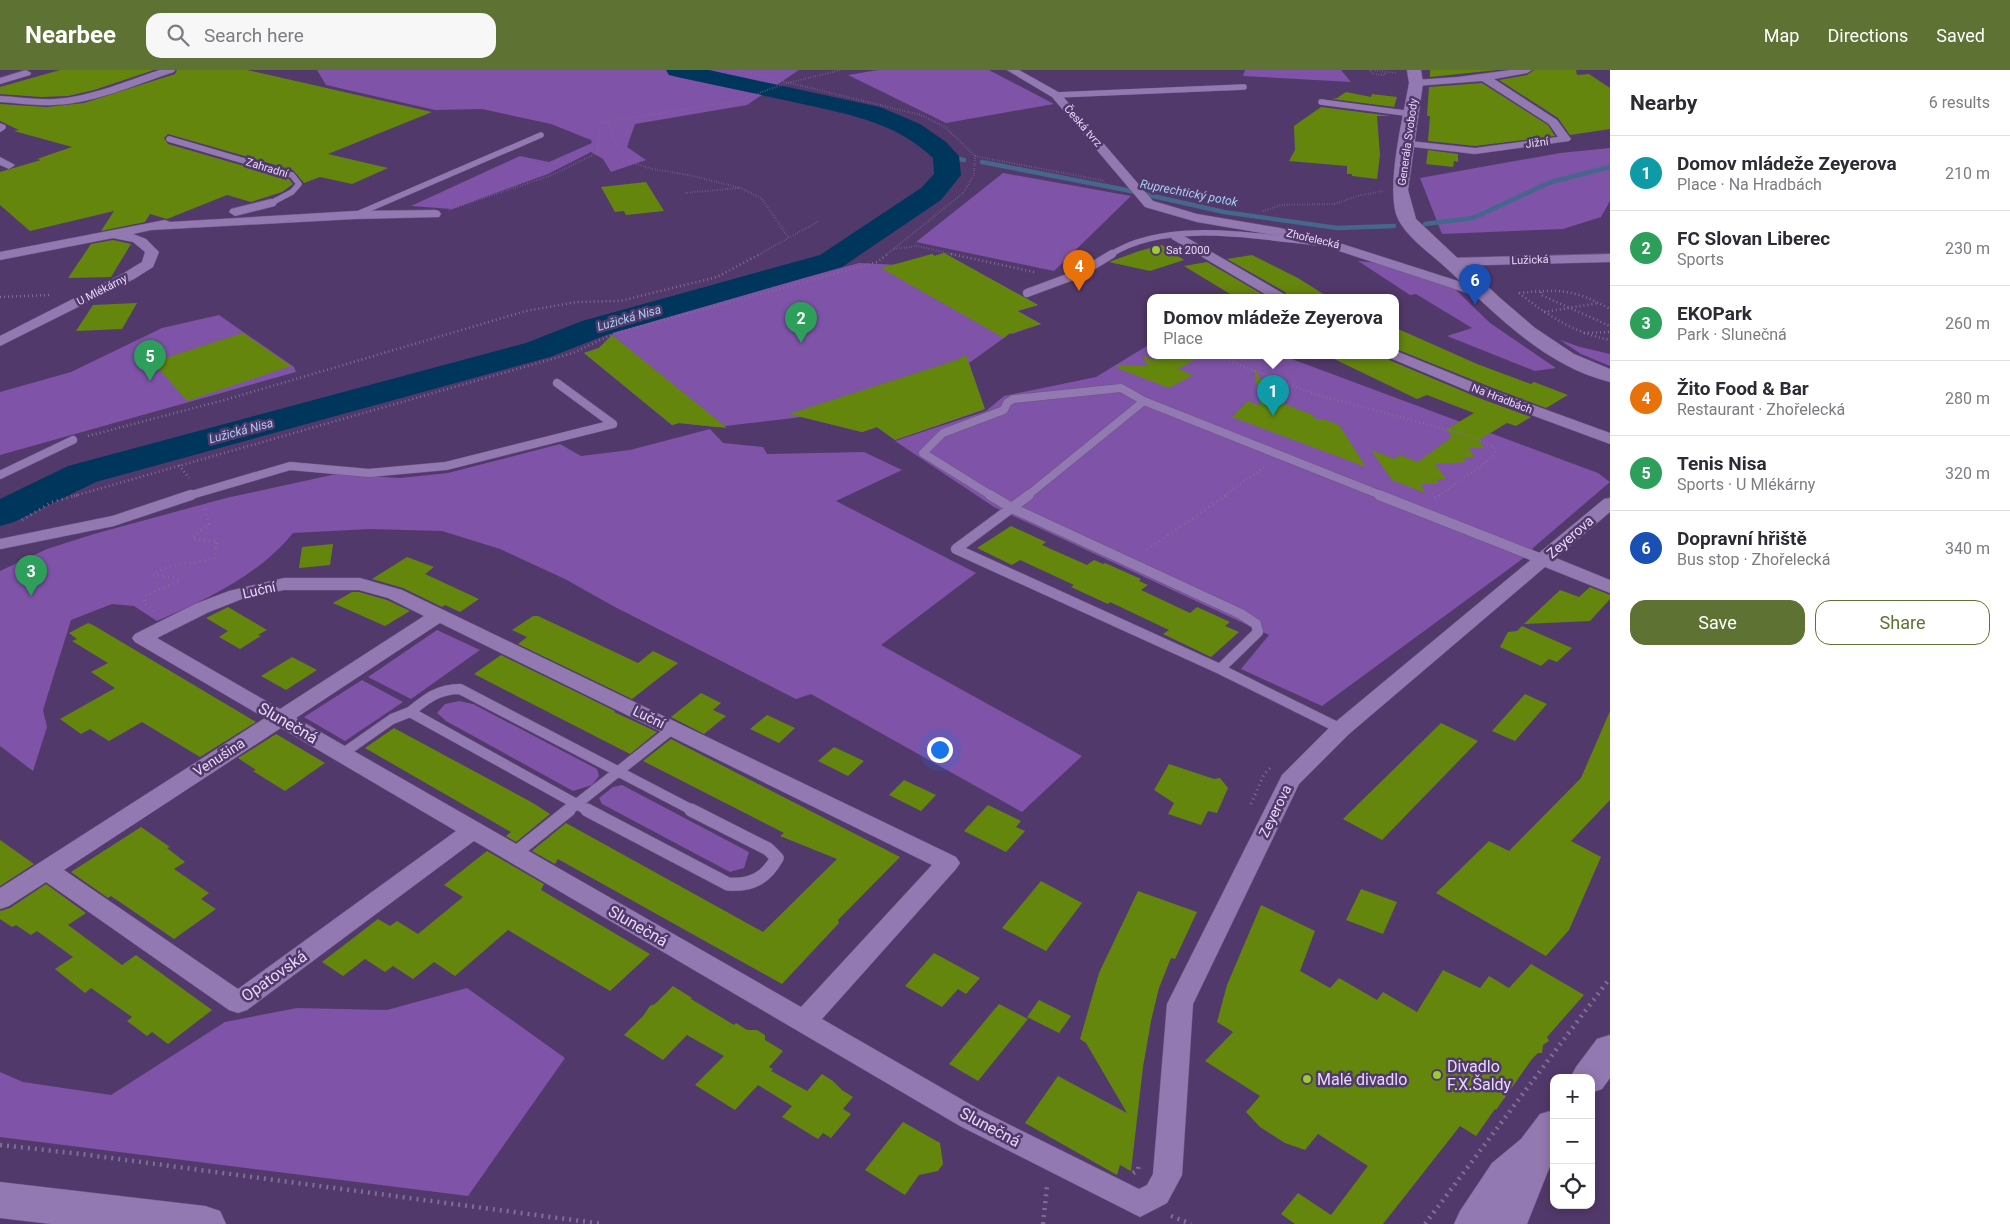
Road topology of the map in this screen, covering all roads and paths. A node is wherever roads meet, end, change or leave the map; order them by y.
1 (170, 70) edge
2 (738, 70) edge
3 (841, 70) edge
4 (1012, 70) edge
5 (1527, 70) edge
6 (1385, 72) junction
7 (26, 74) dead end
8 (1410, 75) edge
9 (1485, 78) junction
10 (0, 81) edge
11 (787, 83) junction
12 (1244, 86) dead end
13 (1056, 95) junction
14 (0, 99) edge
15 (1321, 102) dead end
16 (1412, 114) junction
17 (608, 122) junction
18 (541, 135) dead end
19 (169, 139) dead end
20 (1408, 144) junction
21 (976, 156) junction
22 (740, 188) junction
23 (1383, 191) dead end
24 (1139, 192) junction
25 (686, 193) dead end
26 (271, 203) joint
27 (1258, 213) dead end
28 (435, 214) joint
29 (1404, 214) joint
30 (355, 215) junction
31 (820, 221) dead end
32 (153, 226) junction
33 (110, 235) junction
34 (1177, 236) junction
35 (789, 238) junction
36 (1343, 246) junction
37 (892, 249) junction
38 (0, 256) edge
39 (1610, 258) edge
40 (1451, 262) junction
41 (1064, 279) junction
42 (1542, 291) junction
43 (1027, 293) dead end
44 (1482, 293) junction
45 (94, 294) junction
46 (1274, 294) edge
47 (0, 297) edge
48 (1600, 303) junction
49 (1570, 308) junction
50 (1610, 309) edge
51 (1542, 312) junction
52 (1610, 326) edge
53 (1610, 332) edge
54 (1581, 333) junction
55 (1610, 340) edge
56 (0, 342) edge
57 (1399, 357) edge
58 (1224, 359) edge
59 (1610, 376) edge
60 (557, 383) dead end
61 (1144, 400) junction
62 (73, 440) joint
63 (1610, 440) edge
64 (1281, 455) junction
65 (0, 475) edge
66 (1610, 503) edge
67 (1012, 508) junction
68 (1418, 510) junction
69 (15, 524) dead end
70 (209, 524) dead end
71 (0, 544) edge
72 (1544, 560) junction
73 (1130, 562) junction
74 (1610, 587) edge
75 (439, 615) junction
76 (171, 624) junction
77 (142, 638) joint
78 (1220, 670) junction
79 (410, 712) junction
80 (279, 718) junction
81 (672, 729) junction
82 (1341, 729) junction
83 (342, 754) junction
84 (1277, 762) dead end
85 (618, 773) junction
86 (577, 804) junction
87 (1248, 810) dead end
88 (473, 830) junction
89 (514, 854) junction
90 (46, 870) junction
91 (0, 900) edge
92 (1610, 978) edge
93 (804, 1022) junction
94 (1610, 1050) edge
95 (1593, 1074) edge
96 (1545, 1138) edge
97 (0, 1145) edge
98 (1139, 1160) dead end
99 (1130, 1174) dead end
100 (1047, 1186) dead end
101 (0, 1200) edge
102 (1140, 1204) joint
103 (205, 1224) edge
104 (603, 1224) edge
105 (1043, 1224) edge
106 (1425, 1224) edge
107 (1475, 1224) edge
108 (1506, 1224) edge

1 - 14 street
2 - 11 path
3 - 11 path
4 - 13 street, Česká tvrz
5 - 9 street
6 - 6 path
6 - 8 path
7 - 10 street
8 - 9 street
8 - 16 main road, Generála Svobody
9 - 20 street, Jižní
11 - 17 path
11 - 21 path
12 - 13 lane
13 - 24 street, Česká tvrz
15 - 16 lane
16 - 20 main road, Generála Svobody
17 - 22 path
17 - 28 path
18 - 30 lane
19 - 26 lane, Zahradní
20 - 29 main road, Generála Svobody
21 - 24 path
21 - 37 path
22 - 25 path
22 - 35 path
23 - 27 path
24 - 36 street, Zhořelecká
26 - 32 street, Zahradní
28 - 30 street, Zahradní
29 - 40 main road, Zhořelecká
30 - 32 street, Zahradní
31 - 35 path
32 - 33 street, Zahradní
33 - 38 street, Zahradní
33 - 45 street, U Mlékárny
34 - 36 lane
34 - 41 lane
34 - 46 street
35 - 62 path
36 - 44 street, Zhořelecká
37 - 41 path
37 - 69 path
39 - 40 street, Lužická
40 - 44 main road, Zhořelecká
41 - 43 lane
42 - 48 path
42 - 49 path
42 - 51 path
44 - 59 main road, Zhořelecká
45 - 47 path
45 - 56 street, U Mlékárny
48 - 49 path
48 - 50 path
49 - 51 path
49 - 52 path
51 - 54 path
53 - 54 path
54 - 55 path
57 - 63 street, Na Hradbách
58 - 68 path
60 - 71 lane
61 - 64 lane
61 - 67 lane
61 - 67 lane
62 - 65 lane
64 - 68 lane
64 - 73 path
66 - 72 street, Zeyerova
67 - 73 lane
67 - 78 lane
68 - 72 lane
70 - 76 path
72 - 74 street
72 - 82 street, Zeyerova
73 - 78 lane
75 - 76 street, Luční
75 - 80 street, Venušina
75 - 81 street, Luční
76 - 77 street, Luční
77 - 80 street, Slunečná
78 - 82 lane
79 - 83 lane
79 - 85 lane
79 - 86 lane
80 - 83 street, Slunečná
80 - 90 street, Venušina
81 - 85 lane
81 - 93 street, Luční
82 - 102 street, Zeyerova
83 - 88 street, Slunečná
84 - 87 path
85 - 86 lane
85 - 86 lane
86 - 89 lane
88 - 89 street, Slunečná
88 - 90 street, Opatovská
89 - 93 street, Slunečná
90 - 91 street, Venušina
92 - 106 path
93 - 102 street, Slunečná
94 - 95 main road
96 - 107 main road
96 - 108 main road
97 - 104 path
98 - 99 path
100 - 105 path
101 - 103 main road

